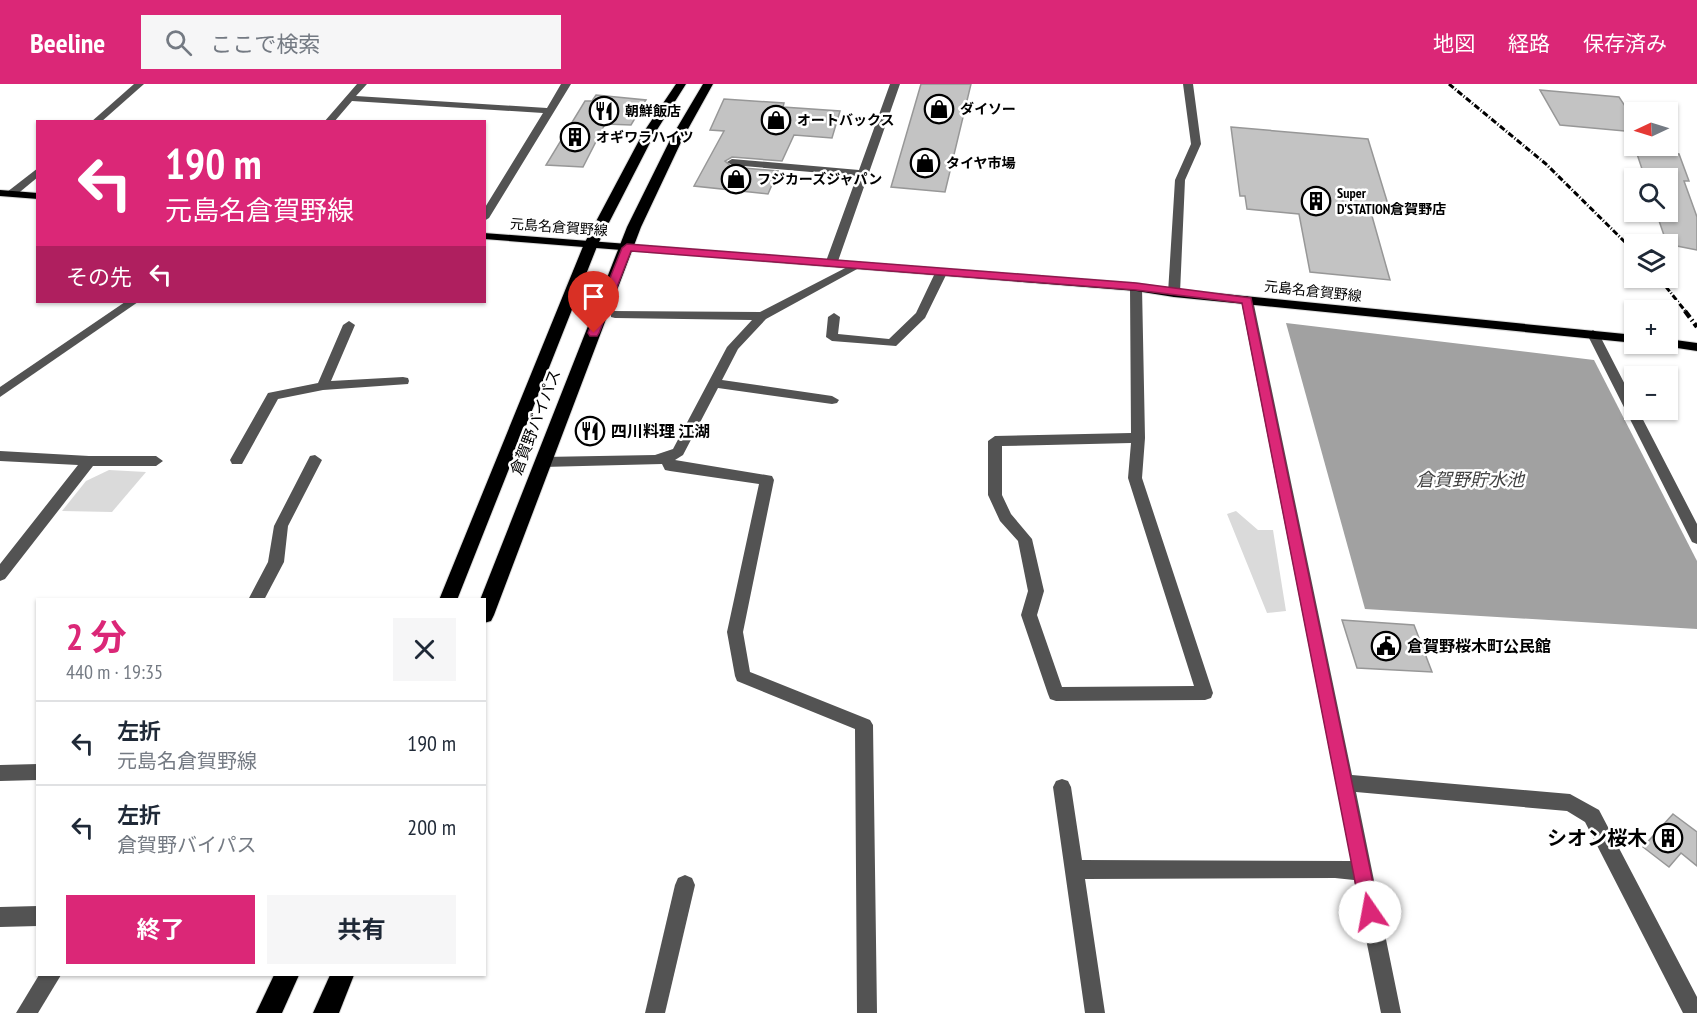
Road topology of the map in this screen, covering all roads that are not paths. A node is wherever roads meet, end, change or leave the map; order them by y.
1 (139, 84) edge
2 (362, 84) edge
3 (566, 84) edge
4 (681, 84) edge
5 (708, 84) edge
6 (894, 84) edge
7 (1188, 84) edge
8 (350, 98) junction
9 (551, 111) junction
10 (97, 120) edge
11 (330, 120) edge
12 (732, 162) dead end
13 (36, 172) edge
14 (863, 173) junction
15 (5, 193) edge
16 (36, 196) edge
17 (486, 215) edge
18 (486, 236) edge
19 (591, 244) junction
20 (627, 248) junction
21 (831, 264) junction
22 (855, 266) junction
23 (942, 273) junction
24 (1136, 286) junction
25 (1174, 293) junction
26 (1247, 300) junction
27 (131, 303) edge
28 (615, 314) dead end
29 (762, 316) junction
30 (834, 317) dead end
31 (349, 325) dead end
32 (1593, 334) junction
33 (1624, 338) edge
34 (1678, 344) edge
35 (1697, 347) edge
36 (404, 381) dead end
37 (714, 383) junction
38 (323, 386) junction
39 (0, 393) edge
40 (832, 400) dead end
41 (1138, 438) junction
42 (5, 456) edge
43 (667, 458) junction
44 (237, 460) dead end
45 (315, 460) dead end
46 (89, 461) junction
47 (156, 461) dead end
48 (543, 462) junction
49 (0, 468) edge
50 (1697, 538) edge
51 (0, 574) edge
52 (257, 598) edge
53 (449, 598) edge
54 (486, 610) edge
55 (36, 772) edge
56 (0, 773) edge
57 (1344, 783) junction
58 (1062, 787) dead end
59 (1074, 870) junction
60 (1362, 872) junction
61 (685, 885) dead end
62 (36, 916) edge
63 (0, 917) edge
64 (50, 976) edge
65 (287, 976) edge
66 (342, 976) edge
67 (26, 1013) edge
68 (269, 1013) edge
69 (326, 1013) edge
70 (654, 1013) edge
71 (867, 1013) edge
72 (1095, 1013) edge
73 (1391, 1013) edge
74 (1694, 1013) edge

1 - 10 street
2 - 8 street
3 - 9 street
4 - 19 highway, 倉賀野バイパス
5 - 20 highway, 倉賀野バイパス
6 - 14 street
7 - 25 street
8 - 9 street
8 - 11 street
9 - 17 street
12 - 14 street
13 - 15 street
14 - 21 street
15 - 16 main road
18 - 19 main road, 元島名倉賀野線
19 - 20 main road, 元島名倉賀野線
19 - 53 highway, 倉賀野バイパス
20 - 21 main road, 元島名倉賀野線
20 - 48 highway, 倉賀野バイパス
21 - 22 main road, 元島名倉賀野線
22 - 23 main road, 元島名倉賀野線
22 - 29 street
23 - 24 main road, 元島名倉賀野線
23 - 30 street
24 - 25 main road, 元島名倉賀野線
24 - 41 street
25 - 26 main road, 元島名倉賀野線
26 - 32 main road, 元島名倉賀野線
26 - 57 street
27 - 39 street
28 - 29 street
29 - 37 street
31 - 38 street
32 - 33 main road, 元島名倉賀野線
32 - 50 street
34 - 35 main road
36 - 38 street
37 - 40 street
37 - 43 street
38 - 44 street
41 - 41 street
42 - 46 street
42 - 49 street
43 - 48 street
43 - 71 street
45 - 52 street
46 - 47 street
46 - 51 street
48 - 54 highway, 倉賀野バイパス
55 - 56 street
57 - 60 street
57 - 74 street
58 - 59 street
59 - 60 street
59 - 72 street
60 - 73 street
61 - 70 street
62 - 63 street
64 - 67 street
65 - 68 highway
66 - 69 highway

